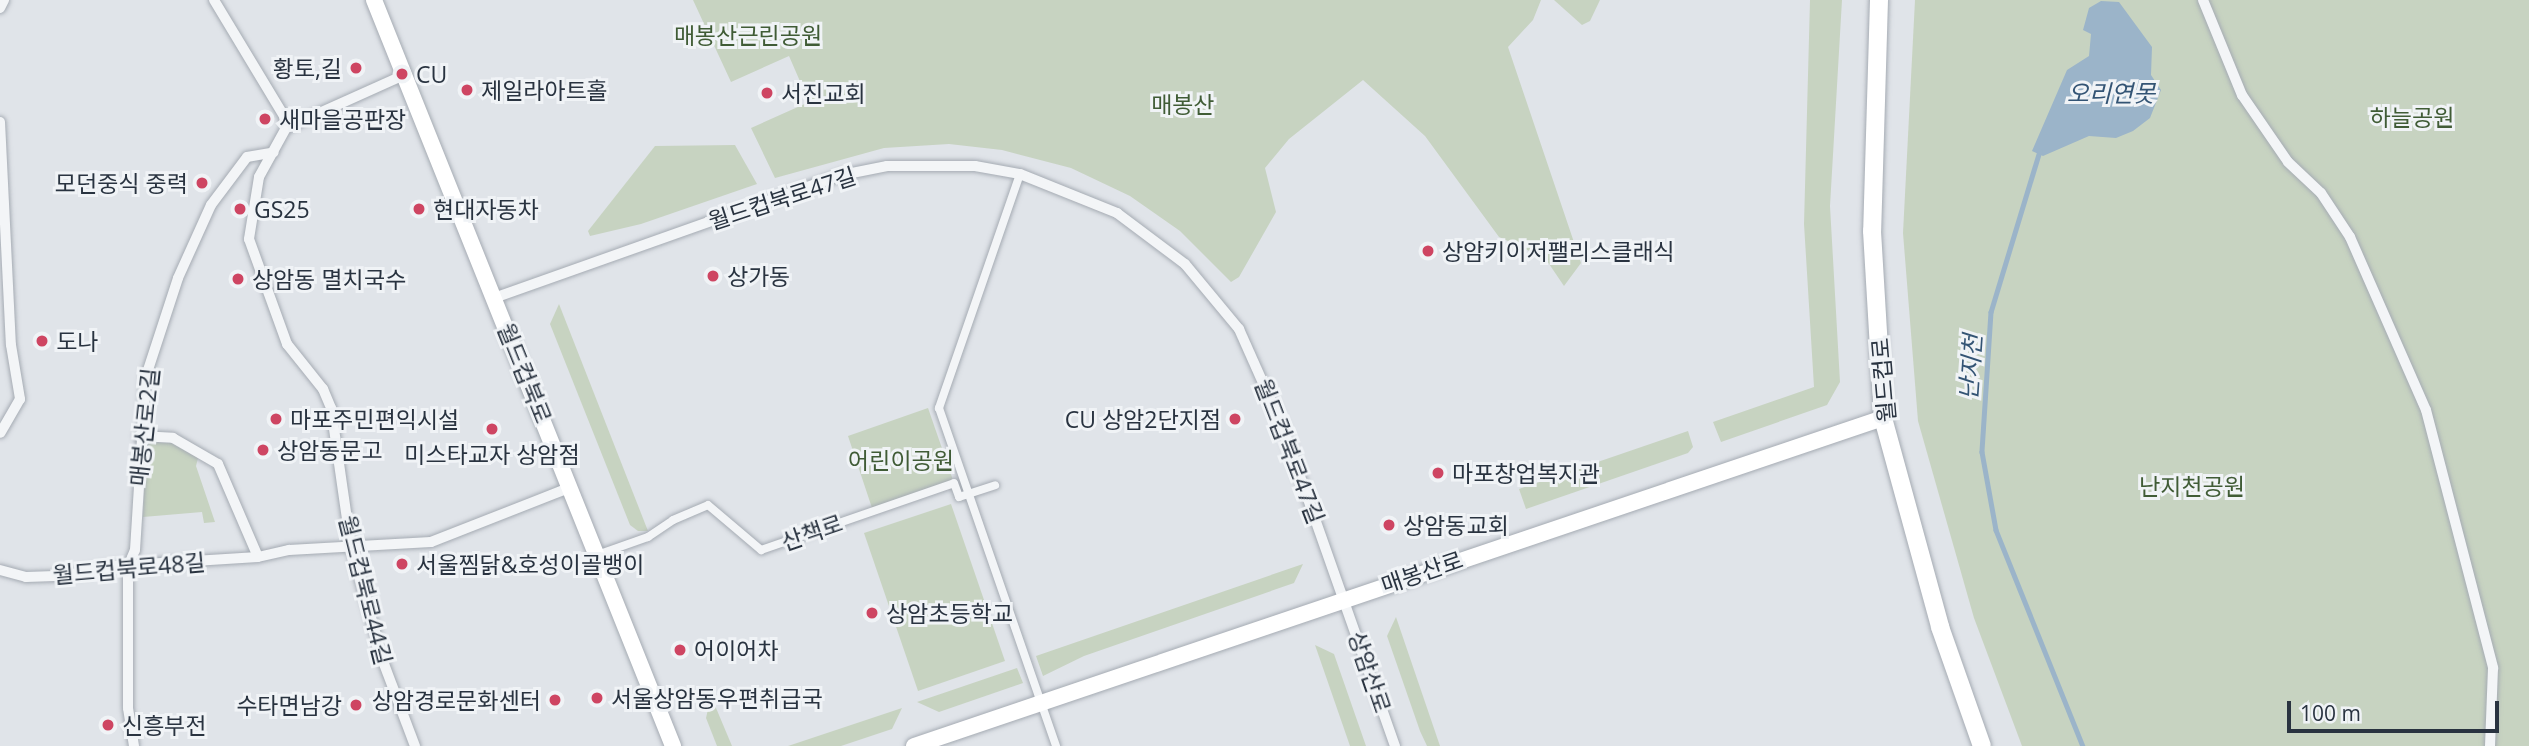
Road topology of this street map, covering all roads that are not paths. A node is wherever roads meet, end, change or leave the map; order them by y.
1 (4, 0) edge
2 (214, 0) edge
3 (374, 0) edge
4 (1879, 0) edge
5 (2203, 0) edge
6 (0, 8) edge
7 (404, 75) junction
8 (0, 122) edge
9 (286, 128) junction
10 (274, 152) junction
11 (1020, 174) junction
12 (494, 298) junction
13 (1883, 418) junction
14 (0, 433) edge
15 (139, 436) junction
16 (995, 485) dead end
17 (571, 487) junction
18 (351, 547) junction
19 (597, 555) junction
20 (258, 557) junction
21 (128, 567) junction
22 (0, 570) edge
23 (1345, 598) junction
24 (1042, 703) junction
25 (134, 746) edge
26 (415, 746) edge
27 (673, 746) edge
28 (914, 746) edge
29 (1056, 746) edge
30 (1395, 746) edge
31 (1982, 746) edge
32 (2490, 746) edge

1 - 6 street
2 - 9 street
3 - 7 main road, 월드컵북로
4 - 13 main road, 월드컵로
5 - 32 street
7 - 9 street
7 - 12 main road, 월드컵북로
8 - 14 street
9 - 10 street, 월드컵북로44길
10 - 15 street, 매봉산로2길
10 - 18 street, 월드컵북로44길
11 - 12 street, 월드컵북로47길
11 - 23 street, 월드컵북로47길
11 - 24 street
12 - 17 main road, 월드컵북로
13 - 23 main road, 매봉산로
13 - 31 main road, 월드컵로
15 - 20 street
15 - 21 street, 매봉산로2길
16 - 19 street, 산책로
17 - 18 street, 월드컵북로48길
17 - 19 main road, 월드컵북로
18 - 20 street, 월드컵북로48길
18 - 26 street, 월드컵북로44길
19 - 27 main road, 월드컵북로
20 - 21 street, 월드컵북로48길
21 - 22 street, 월드컵북로48길
21 - 25 street, 매봉산로2길
23 - 24 main road, 매봉산로
23 - 30 street, 상암산로
24 - 28 main road, 매봉산로
24 - 29 street

